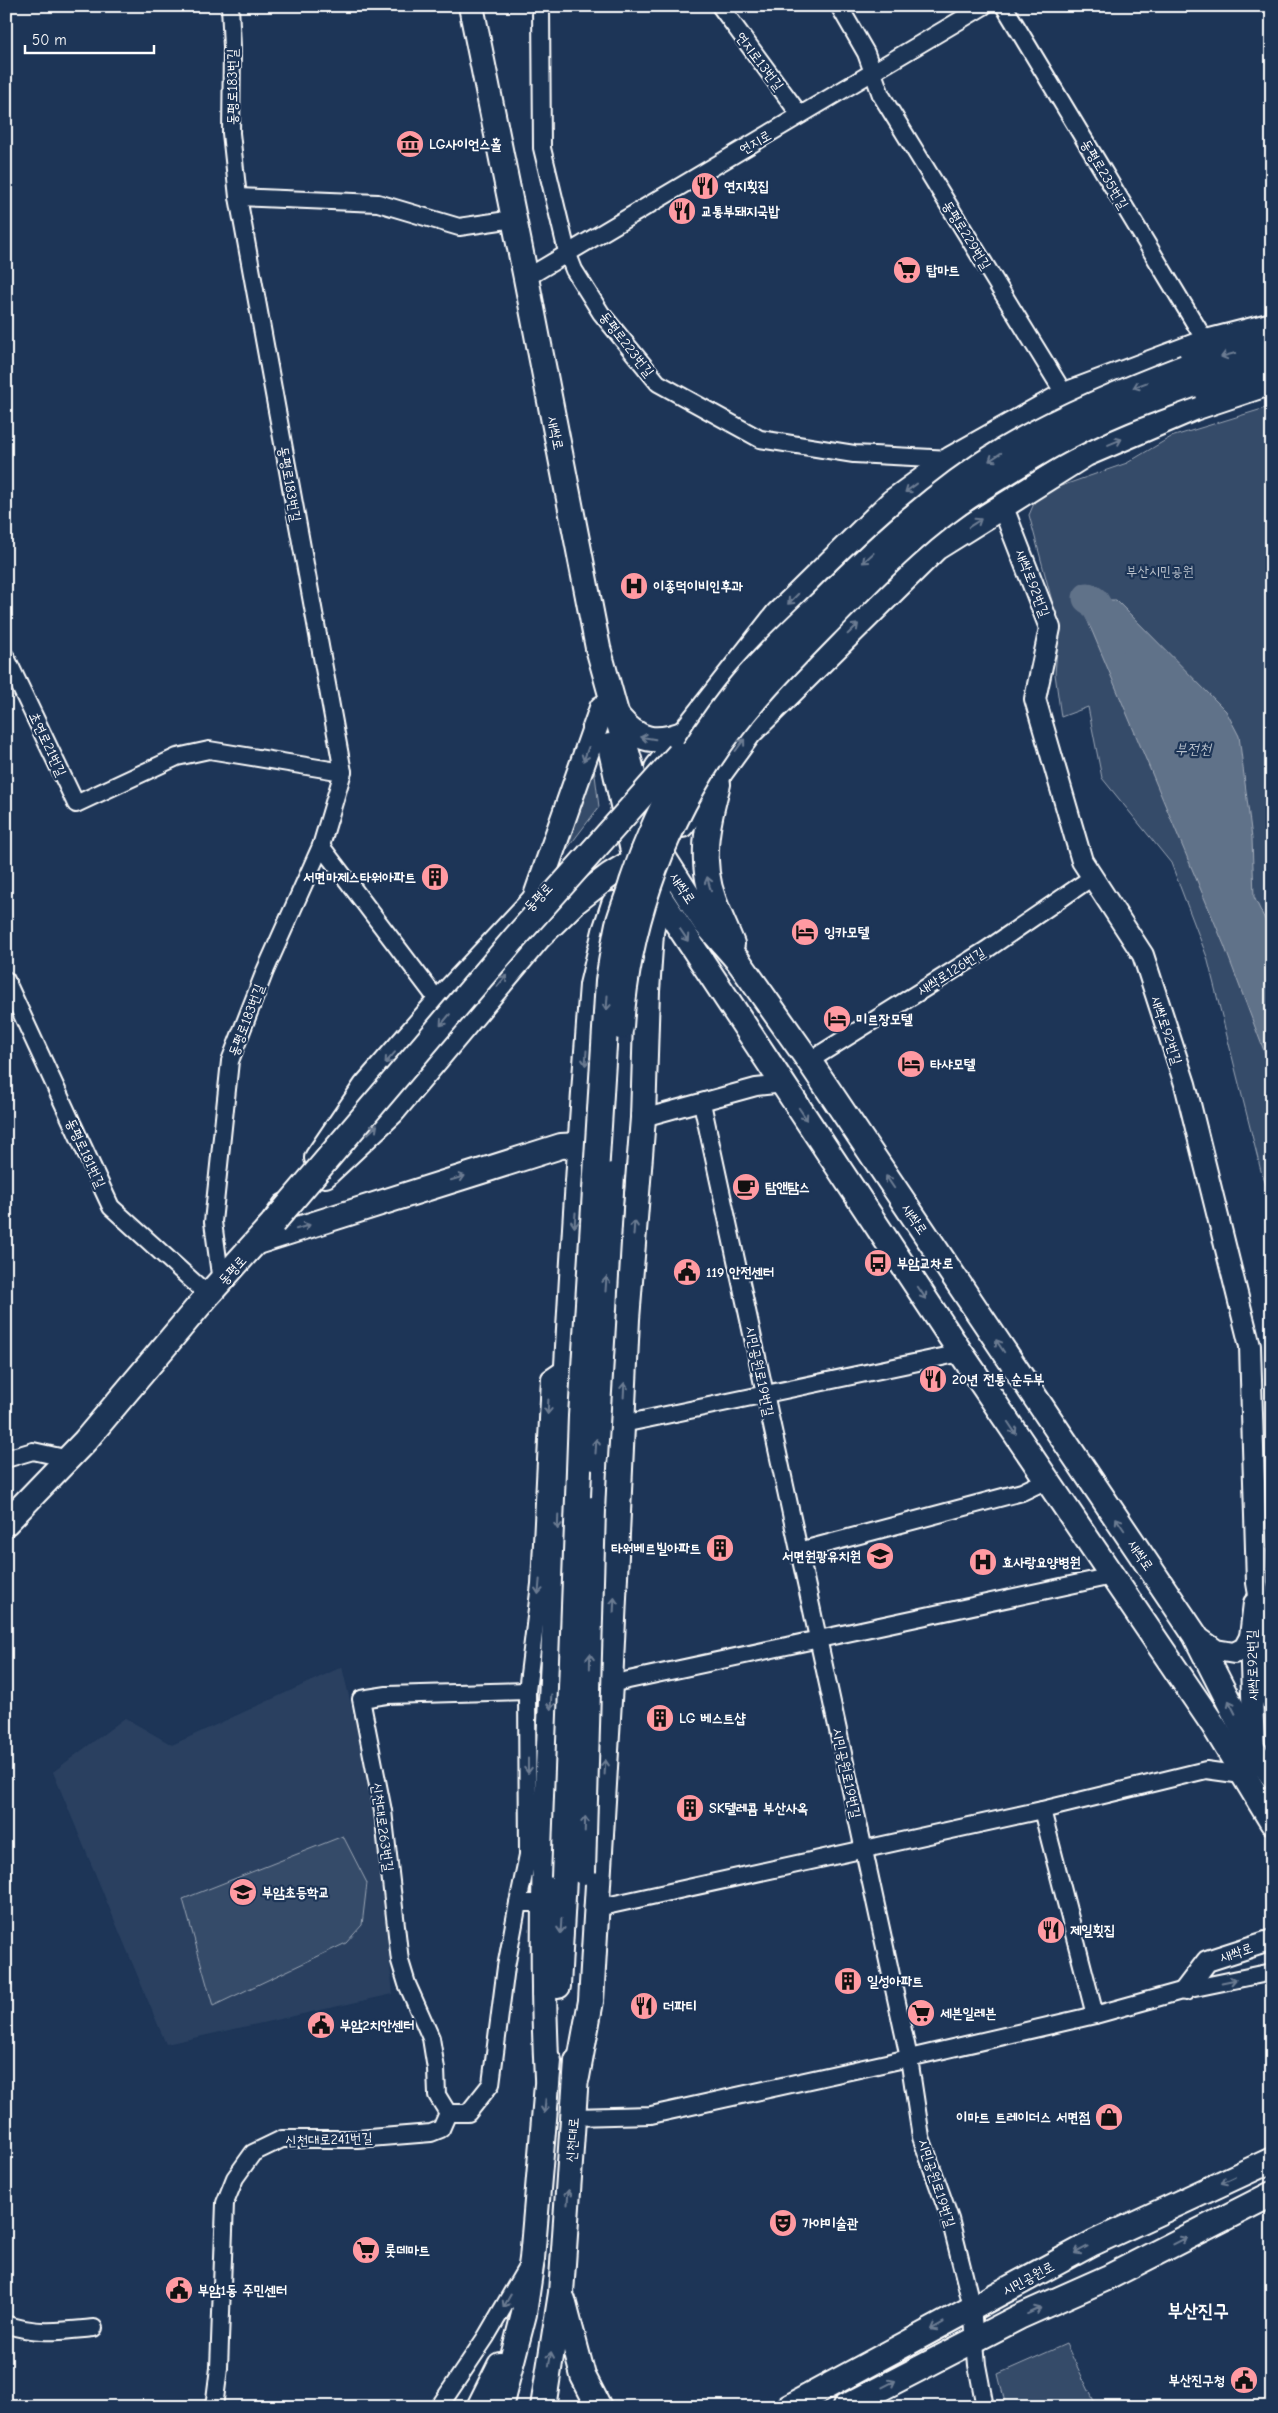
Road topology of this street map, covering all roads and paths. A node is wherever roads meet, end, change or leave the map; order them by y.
1 (230, 6) edge
2 (471, 6) edge
3 (541, 6) edge
4 (720, 6) edge
5 (839, 6) edge
6 (984, 6) edge
7 (1004, 6) edge
8 (872, 72) junction
9 (800, 115) junction
10 (238, 197) junction
11 (514, 218) junction
12 (567, 252) junction
13 (526, 278) junction
14 (1272, 325) edge
15 (1206, 342) junction
16 (1272, 344) edge
17 (1272, 363) edge
18 (1189, 376) junction
19 (1272, 382) edge
20 (1065, 395) junction
21 (951, 459) junction
22 (1002, 505) junction
23 (6, 657) edge
24 (732, 695) junction
25 (610, 713) junction
26 (685, 733) junction
27 (722, 770) junction
28 (343, 772) junction
29 (630, 800) junction
30 (321, 846) junction
31 (664, 858) junction
32 (635, 860) junction
33 (1091, 878) junction
34 (657, 894) junction
35 (535, 899) junction
36 (739, 962) junction
37 (6, 980) edge
38 (439, 1002) junction
39 (809, 1060) junction
40 (784, 1084) junction
41 (702, 1103) junction
42 (643, 1118) junction
43 (580, 1145) junction
44 (273, 1223) junction
45 (257, 1242) junction
46 (215, 1288) junction
47 (961, 1353) junction
48 (566, 1367) junction
49 (765, 1393) junction
50 (623, 1424) junction
51 (6, 1459) edge
52 (68, 1459) junction
53 (1047, 1480) junction
54 (6, 1523) edge
55 (799, 1550) junction
56 (1112, 1576) junction
57 (1257, 1583) junction
58 (1195, 1635) junction
59 (1250, 1637) junction
60 (818, 1639) junction
61 (610, 1684) junction
62 (527, 1691) junction
63 (1272, 1702) edge
64 (1254, 1751) junction
65 (1242, 1775) junction
66 (1272, 1775) edge
67 (1042, 1810) junction
68 (1272, 1822) edge
69 (864, 1849) junction
70 (574, 1875) junction
71 (518, 1903) junction
72 (544, 1903) junction
73 (597, 1908) junction
74 (1272, 1940) edge
75 (1272, 1972) edge
76 (1186, 1990) junction
77 (1095, 2015) junction
78 (909, 2058) junction
79 (577, 2077) junction
80 (547, 2078) junction
81 (448, 2113) junction
82 (574, 2117) junction
83 (1272, 2160) edge
84 (1272, 2194) edge
85 (532, 2259) junction
86 (561, 2292) junction
87 (972, 2307) junction
88 (524, 2314) junction
89 (6, 2324) edge
90 (94, 2328) dead end
91 (976, 2339) junction
92 (214, 2407) edge
93 (439, 2407) edge
94 (479, 2407) edge
95 (500, 2407) edge
96 (543, 2407) edge
97 (599, 2407) edge
98 (789, 2407) edge
99 (845, 2407) edge
100 (986, 2407) edge

1 - 10 street, 동평로183번길
2 - 11 main road, 새싹로
3 - 12 street, 동평로223번길
4 - 9 street, 연지로13번길
5 - 8 street, 동평로229번길
6 - 8 street, 연지로
7 - 15 street, 동평로235번길
8 - 9 street, 연지로
8 - 20 street, 동평로229번길
9 - 12 street, 연지로
10 - 11 street
10 - 28 street, 동평로183번길
11 - 13 main road, 새싹로
12 - 13 street, 연지로
12 - 21 street, 동평로223번길
13 - 25 main road, 새싹로
14 - 15 main road, 동평로
15 - 20 main road, 동평로
16 -> 18 main road
17 - 18 main road
18 -> 24 main road, bridge
70 -> 18 main road, bridge
22 -> 19 main road
20 - 21 main road, 동평로
21 -> 26 main road, 동평로
27 -> 22 main road
22 - 33 street, 새싹로92번길
23 - 28 street, 초연로21번길
24 -> 44 main road, bridge
24 -> 70 main road, bridge
26 -> 25 main road
25 - 29 main road, 새싹로
25 -> 35 main road
26 - 29 main road, 동평로
27 - 31 main road
36 -> 27 main road
28 - 30 street, 동평로183번길
29 - 31 main road, 새싹로
29 - 32 main road, 새싹로
29 - 35 main road, 동평로
30 - 38 street
30 - 46 street, 동평로183번길
31 - 32 main road
31 - 34 main road
31 - 36 main road, 새싹로
32 - 34 main road, 새싹로
32 -> 43 main road
44 -> 32 main road
33 - 39 street, 새싹로126번길
33 - 57 street, 새싹로92번길
34 -> 40 main road, 새싹로
34 - 42 main road
35 - 38 main road, 동평로
36 - 39 main road, 새싹로
37 - 46 street, 동평로181번길
38 -> 44 main road, 동평로
58 -> 39 main road, 새싹로
40 - 41 street
40 -> 47 main road, 새싹로
41 - 42 street
41 - 49 street, 시민공원로19번길
50 -> 42 main road
45 -> 43 main road
43 -> 48 main road
44 - 45 main road, 동평로
45 - 46 main road, 동평로
46 - 52 main road, 동평로
47 - 49 street
47 -> 53 main road, 새싹로
48 -> 62 street
48 -> 72 main road
49 - 50 street
49 - 55 street, 시민공원로19번길
61 -> 50 main road
51 - 52 street
52 - 54 main road, 동평로
53 - 55 street
53 - 56 main road, 새싹로
55 - 60 street, 시민공원로19번길
56 - 60 street
56 - 65 main road, 새싹로
57 - 59 street, 새싹로92번길
57 - 63 street, 새싹로92번길
58 - 59 street
64 -> 58 main road, 새싹로
59 - 64 street, 새싹로92번길
60 - 61 street
60 - 69 street, 시민공원로19번길
73 -> 61 main road
62 -> 71 street
62 - 81 street, 신천대로263번길
64 - 65 street, 새싹로92번길
64 - 66 main road, 새싹로
65 - 67 street
65 - 68 main road, 새싹로
67 - 69 street
67 - 77 street
69 - 73 street
69 - 78 street, 시민공원로19번길
70 - 79 main road, 신천대로
70 -> 80 main road
71 - 72 street
71 - 81 street
72 - 80 main road
73 - 79 main road
74 - 76 street, 새싹로
76 -> 75 street, 새싹로
76 - 77 street, 새싹로
77 - 78 street
78 - 82 street
78 - 87 street, 시민공원로19번길
79 - 82 main road, 신천대로
80 -> 85 main road
81 - 92 street, 신천대로241번길
86 -> 82 main road, 신천대로
83 -> 87 main road, 시민공원로
91 -> 84 main road
85 - 88 main road
85 -> 93 street
96 -> 86 main road, 신천대로
86 - 97 main road
87 - 91 street, 시민공원로19번길
87 -> 98 main road, 시민공원로
88 - 94 main road
88 - 95 main road
89 - 90 street
99 -> 91 main road
91 - 100 street, 시민공원로19번길

